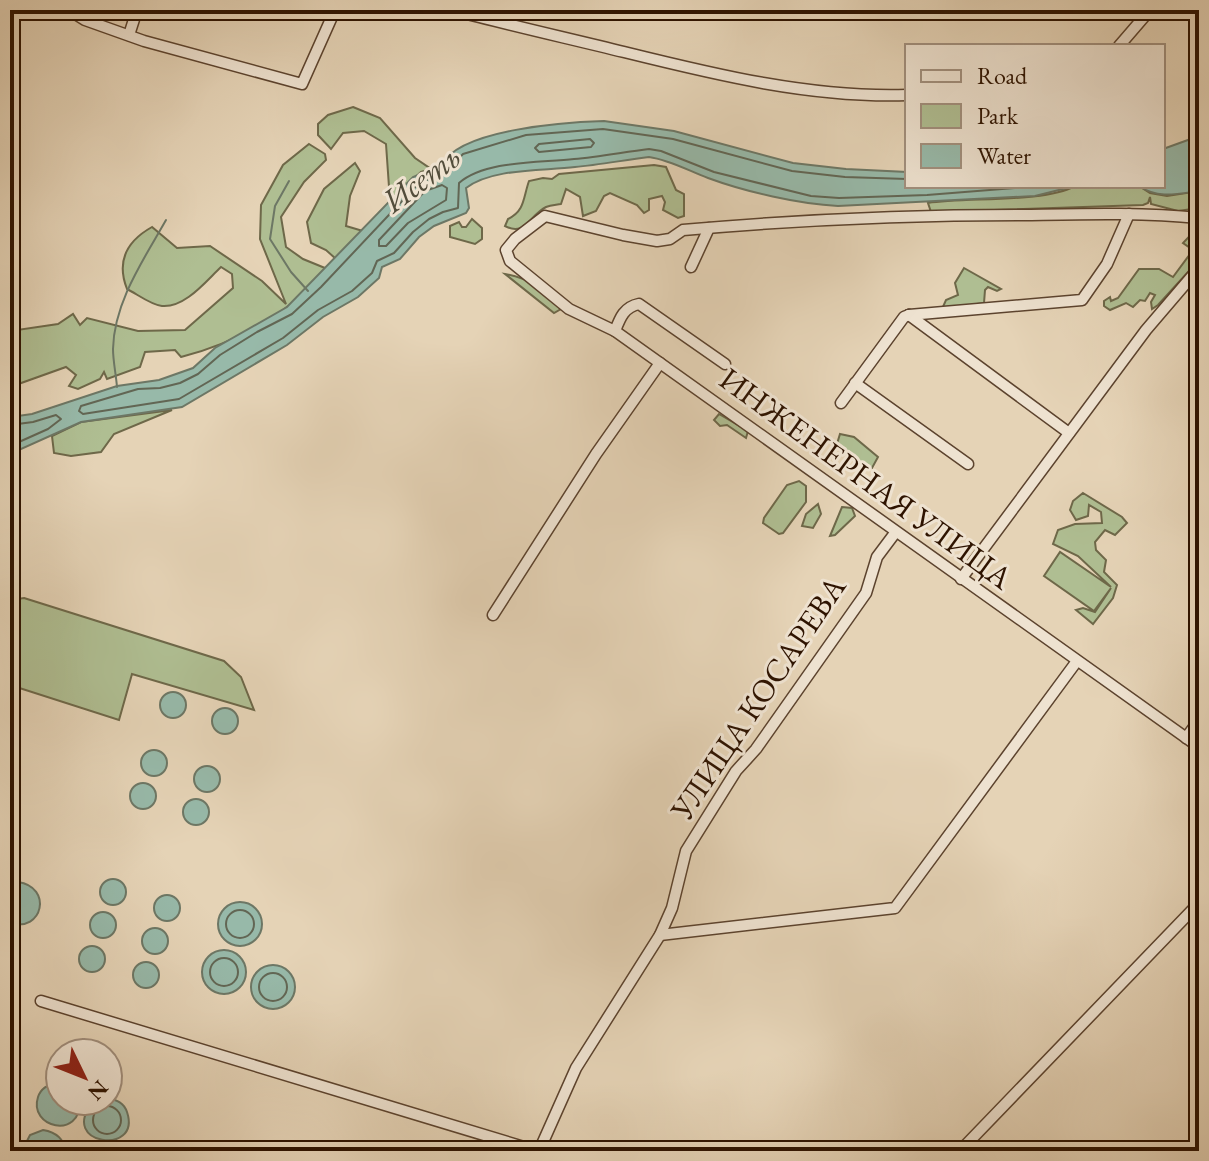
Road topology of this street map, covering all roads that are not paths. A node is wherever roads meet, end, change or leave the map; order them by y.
1 (69, 10) edge
2 (137, 10) edge
3 (335, 10) edge
4 (452, 10) edge
5 (1150, 10) edge
6 (129, 35) junction
7 (1121, 44) edge
8 (905, 95) edge
9 (1129, 214) junction
10 (1199, 218) edge
11 (709, 228) junction
12 (691, 267) dead end
13 (1199, 268) edge
14 (909, 315) junction
15 (615, 331) junction
16 (660, 363) junction
17 (725, 364) dead end
18 (855, 383) junction
19 (841, 403) dead end
20 (1069, 433) junction
21 (968, 464) dead end
22 (895, 533) junction
23 (961, 579) junction
24 (493, 615) dead end
25 (1077, 661) junction
26 (1199, 720) edge
27 (1186, 738) junction
28 (1199, 747) edge
29 (1199, 903) edge
30 (660, 935) junction
31 (41, 1001) dead end
32 (538, 1151) edge
33 (960, 1151) edge

1 - 6 street
2 - 6 street
3 - 6 street
4 - 8 street
5 - 7 street
9 - 10 street
9 - 11 street
9 - 14 street
11 - 12 street
11 - 15 street, ИНЖЕНЕРНАЯ УЛИЦА
13 - 20 street
14 - 18 street
14 - 20 street
15 - 16 street, ИНЖЕНЕРНАЯ УЛИЦА
15 - 17 street
16 - 22 street, ИНЖЕНЕРНАЯ УЛИЦА
16 - 24 street
18 - 19 street
18 - 21 street
20 - 23 street
22 - 23 street, ИНЖЕНЕРНАЯ УЛИЦА
22 - 30 street, УЛИЦА КОСАРЕВА
23 - 25 street, ИНЖЕНЕРНАЯ УЛИЦА
25 - 27 street, ИНЖЕНЕРНАЯ УЛИЦА
25 - 30 street
26 - 27 street
27 - 28 street, ИНЖЕНЕРНАЯ УЛИЦА
29 - 33 street
30 - 32 street, УЛИЦА КОСАРЕВА
31 - 32 street

